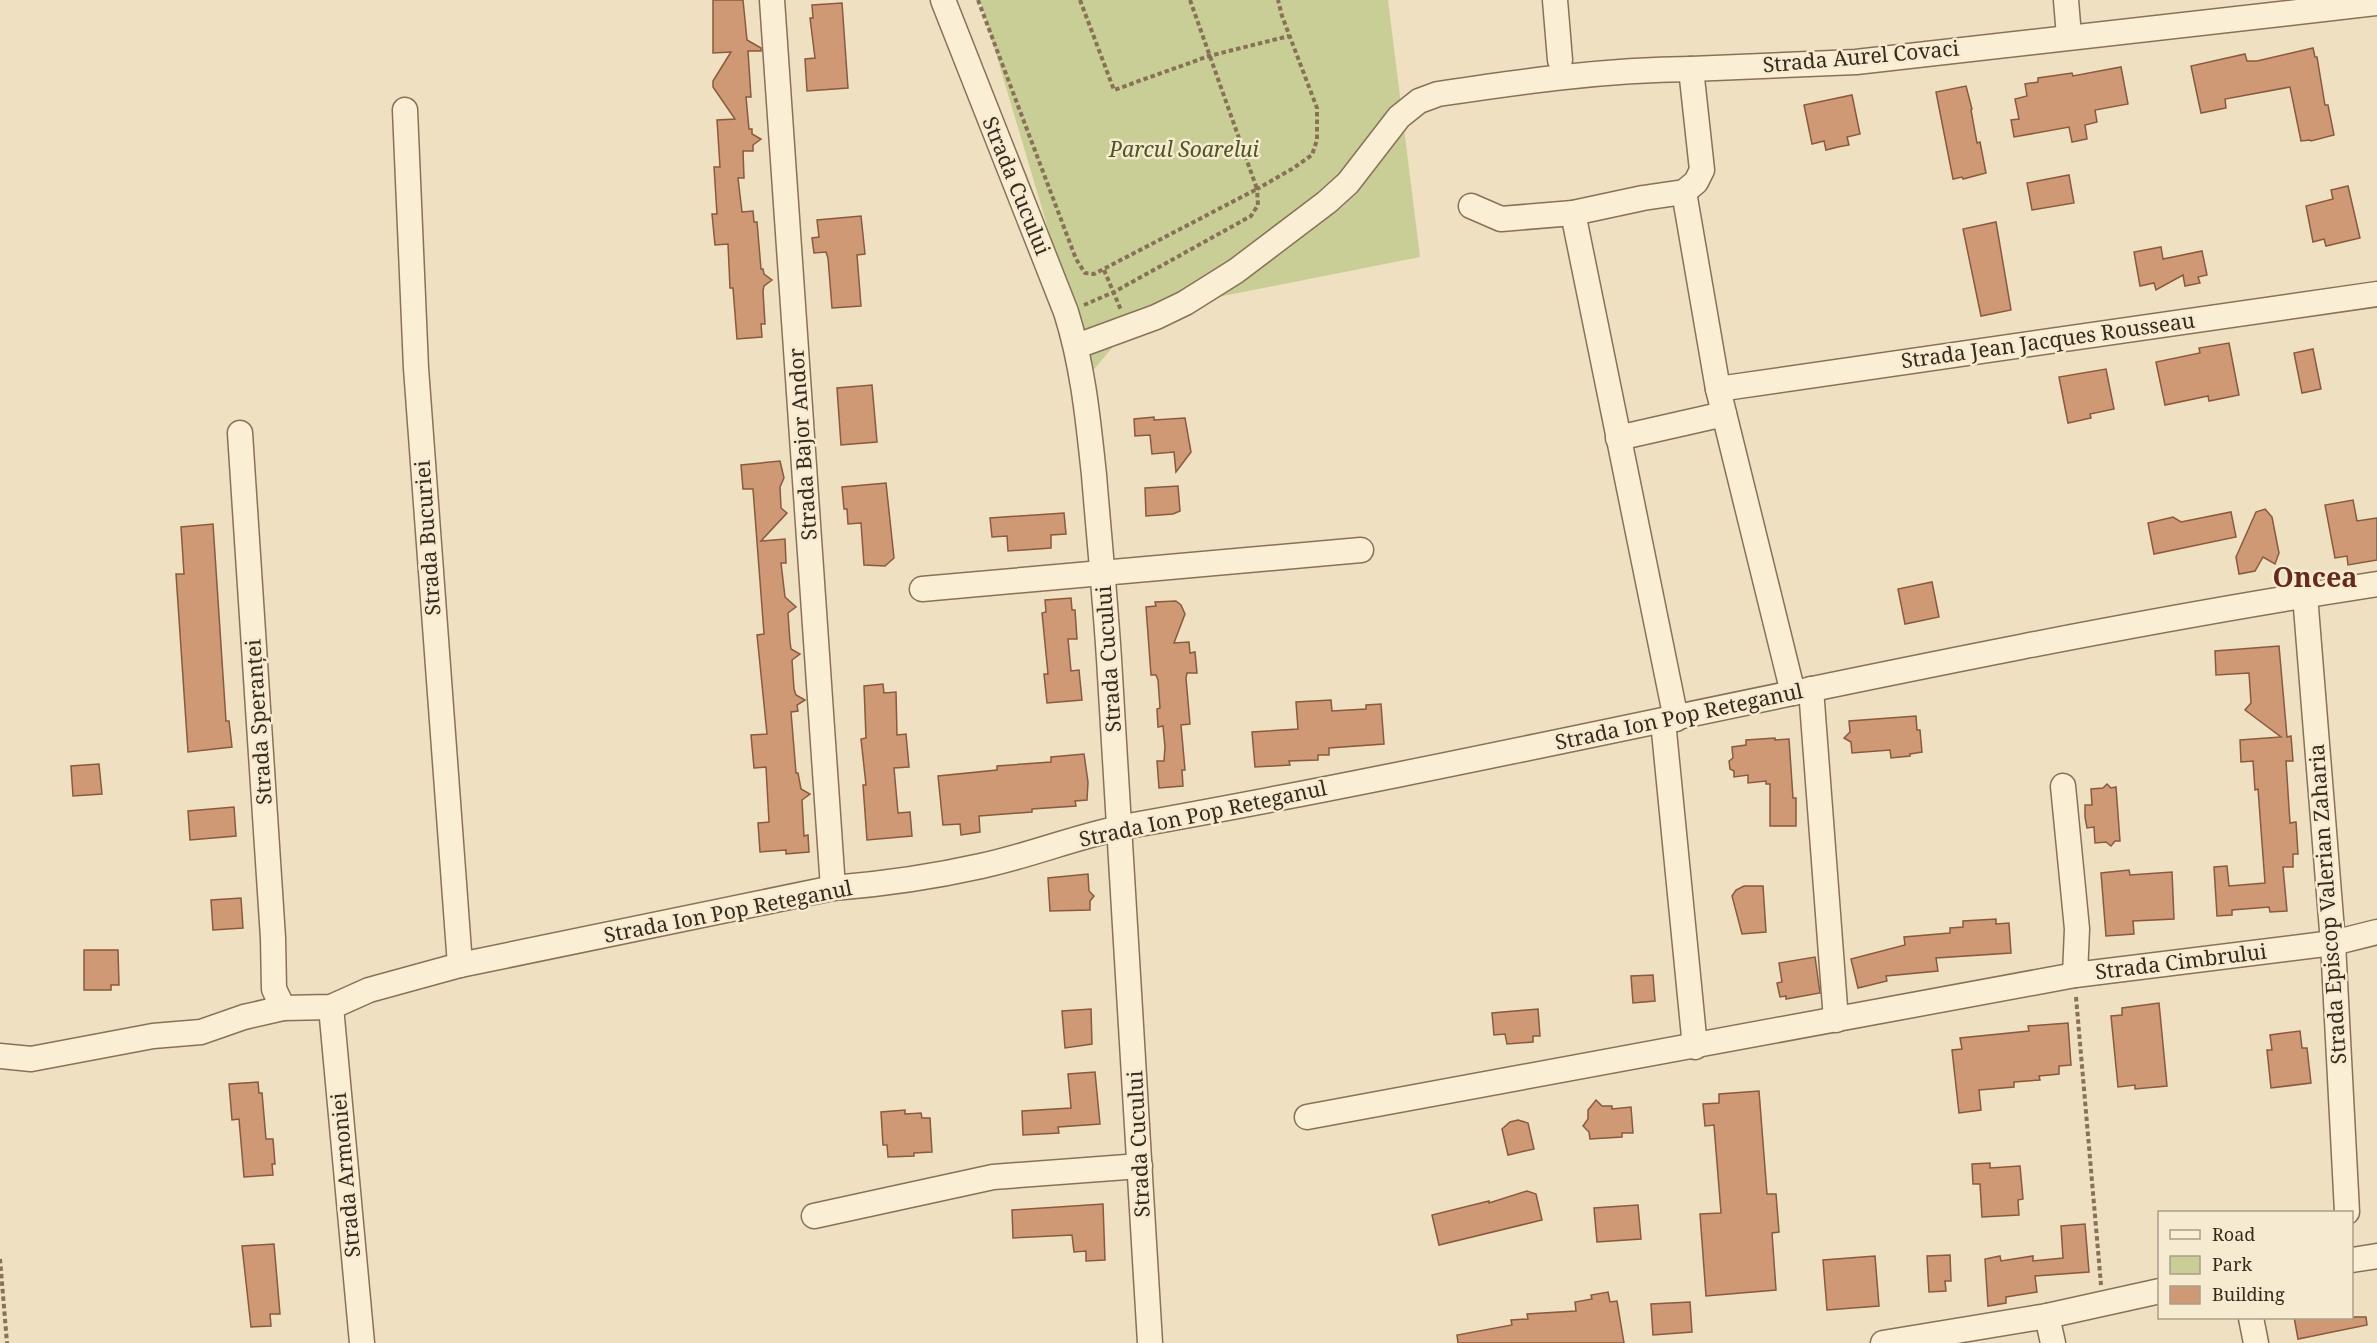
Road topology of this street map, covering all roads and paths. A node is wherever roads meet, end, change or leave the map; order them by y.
1 (772, 0) edge
2 (943, 0) edge
3 (978, 0) edge
4 (1080, 0) edge
5 (1190, 0) edge
6 (1278, 0) edge
7 (1555, 0) edge
8 (2066, 0) edge
9 (2352, 3) edge
10 (2377, 3) edge
11 (2247, 8) edge
12 (1289, 36) junction
13 (2069, 36) junction
14 (1209, 56) junction
15 (1560, 60) dead end
16 (1691, 69) junction
17 (405, 110) dead end
18 (1257, 189) junction
19 (1684, 192) junction
20 (1471, 206) dead end
21 (1573, 213) junction
22 (1104, 270) junction
23 (1114, 292) junction
24 (2377, 294) edge
25 (1066, 312) junction
26 (1127, 327) junction
27 (1077, 346) junction
28 (1718, 388) junction
29 (1724, 414) junction
30 (240, 433) dead end
31 (1618, 438) junction
32 (1361, 549) dead end
33 (1103, 572) junction
34 (2377, 584) edge
35 (922, 589) dead end
36 (2305, 595) junction
37 (1802, 691) junction
38 (1670, 720) junction
39 (2063, 786) dead end
40 (1119, 827) junction
41 (833, 888) junction
42 (2377, 932) edge
43 (2332, 943) junction
44 (460, 965) junction
45 (2075, 975) junction
46 (331, 1007) junction
47 (283, 1008) junction
48 (1836, 1020) junction
49 (1695, 1047) junction
50 (0, 1056) edge
51 (1307, 1117) dead end
52 (1140, 1166) junction
53 (2347, 1211) edge
54 (814, 1216) dead end
55 (2377, 1256) edge
56 (0, 1259) edge
57 (2353, 1260) edge
58 (2158, 1291) edge
59 (2102, 1304) junction
60 (2047, 1316) junction
61 (2251, 1319) edge
62 (7, 1343) edge
63 (362, 1343) edge
64 (1150, 1343) edge
65 (1883, 1343) edge
66 (2052, 1343) edge
67 (2256, 1343) edge

1 - 41 street, Strada Bajor Andor
2 - 25 street, Strada Cucului
3 - 22 path
4 - 14 path
5 - 14 path
6 - 12 path
7 - 15 street
8 - 13 street
9 - 10 street, Strada Aurel Covaci
9 - 11 street, Strada Aurel Covaci
11 - 13 street, Strada Aurel Covaci
12 - 14 path
12 - 18 path
13 - 16 street, Strada Aurel Covaci
14 - 18 path
16 - 19 street
16 - 26 street, Strada Aurel Covaci
17 - 44 street, Strada Bucuriei
18 - 22 path
18 - 23 path
19 - 21 street
19 - 28 street
20 - 21 street
21 - 31 street
22 - 23 path
23 - 25 path
23 - 26 path
24 - 28 street, Strada Jean Jacques Rousseau
25 - 27 street, Strada Cucului
26 - 27 street, Strada Aurel Covaci
27 - 33 street, Strada Cucului
28 - 29 street
29 - 31 street
29 - 37 street
30 - 47 street, Strada Speranței
31 - 38 street
32 - 33 street
33 - 35 street
33 - 40 street, Strada Cucului
34 - 36 street, Strada Ion Pop Reteganul
36 - 37 street, Strada Ion Pop Reteganul
36 - 43 street, Strada Episcop Valerian Zaharia
37 - 38 street, Strada Ion Pop Reteganul
37 - 48 street
38 - 40 street, Strada Ion Pop Reteganul
38 - 49 street
39 - 45 street, Strada Cimbrului
40 - 41 street, Strada Ion Pop Reteganul
40 - 52 street, Strada Cucului
41 - 44 street, Strada Ion Pop Reteganul
42 - 43 street, Strada Cimbrului
43 - 45 street, Strada Cimbrului
43 - 53 street, Strada Episcop Valerian Zaharia
44 - 46 street, Strada Ion Pop Reteganul
45 - 48 street
45 - 59 path
46 - 47 street, Strada Ion Pop Reteganul
46 - 63 street, Strada Armoniei
47 - 50 street, Strada Ion Pop Reteganul
48 - 49 street
49 - 51 street
52 - 54 street
52 - 64 street, Strada Cucului
55 - 57 street
56 - 62 path
58 - 59 street
59 - 60 street
60 - 65 street
60 - 66 street
61 - 67 street

